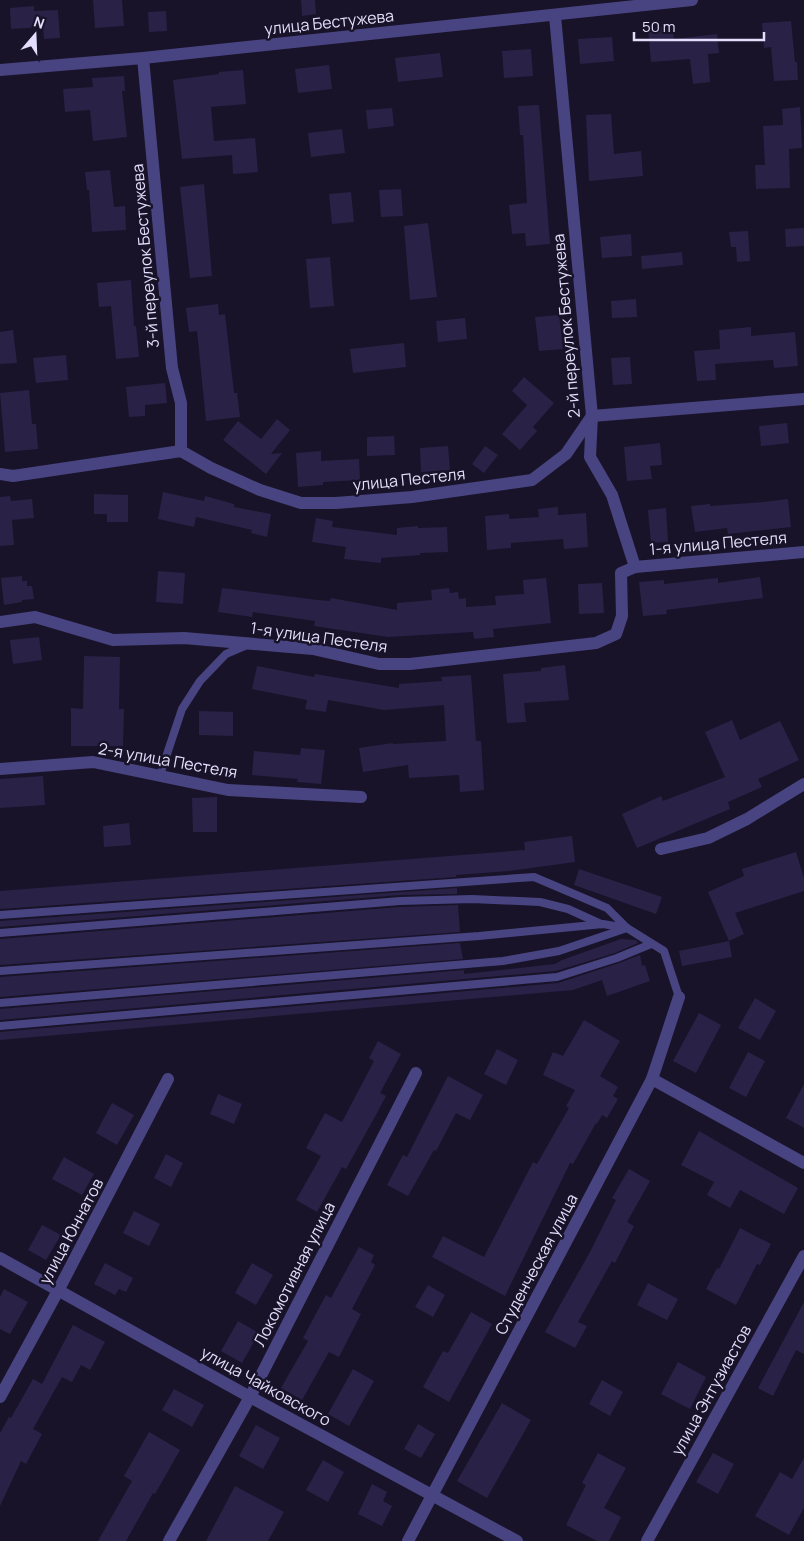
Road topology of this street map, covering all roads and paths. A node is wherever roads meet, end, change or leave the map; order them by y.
1 (692, 0) edge
2 (555, 16) junction
3 (142, 58) junction
4 (0, 70) edge
5 (804, 399) edge
6 (592, 416) junction
7 (181, 451) junction
8 (0, 474) edge
9 (804, 552) edge
10 (635, 567) junction
11 (0, 622) edge
12 (252, 643) junction
13 (0, 769) edge
14 (160, 775) junction
15 (804, 784) edge
16 (361, 797) dead end
17 (661, 849) dead end
18 (0, 915) edge
19 (603, 924) junction
20 (627, 928) junction
21 (0, 933) edge
22 (651, 944) junction
23 (0, 971) edge
24 (679, 997) joint
25 (0, 1003) edge
26 (0, 1026) edge
27 (416, 1073) dead end
28 (168, 1079) dead end
29 (652, 1079) junction
30 (804, 1163) edge
31 (804, 1256) edge
32 (0, 1258) edge
33 (59, 1290) junction
34 (0, 1397) edge
35 (250, 1397) junction
36 (433, 1495) junction
37 (169, 1541) edge
38 (408, 1541) edge
39 (517, 1541) edge
40 (647, 1541) edge

1 - 2 street, улица Бестужева
2 - 3 street, улица Бестужева
2 - 6 street, 2-й переулок Бестужева
3 - 4 street, улица Бестужева
3 - 7 street, 3-й переулок Бестужева
5 - 6 street
6 - 7 street, улица Пестеля
6 - 10 street, 2-й переулок Бестужева
7 - 8 street
9 - 10 street, 1-я улица Пестеля
10 - 12 street, 1-я улица Пестеля
11 - 12 street, 1-я улица Пестеля
12 - 14 lane
13 - 14 street, 2-я улица Пестеля
14 - 16 street, 2-я улица Пестеля
15 - 17 street
18 - 20 lane
19 - 20 lane
19 - 21 lane
19 - 23 lane
20 - 22 lane
20 - 25 lane
22 - 24 lane
22 - 26 lane
24 - 29 street, Студенческая улица
27 - 35 street, Локомотивная улица
28 - 33 street, улица Юннатов
29 - 30 street
29 - 36 street, Студенческая улица
31 - 40 street, улица Энтузиастов
32 - 33 street, улица Чайковского
33 - 34 street, улица Юннатов
33 - 35 street, улица Чайковского
35 - 36 street, улица Чайковского
35 - 37 street, Локомотивная улица
36 - 38 street, Студенческая улица
36 - 39 street, улица Чайковского

